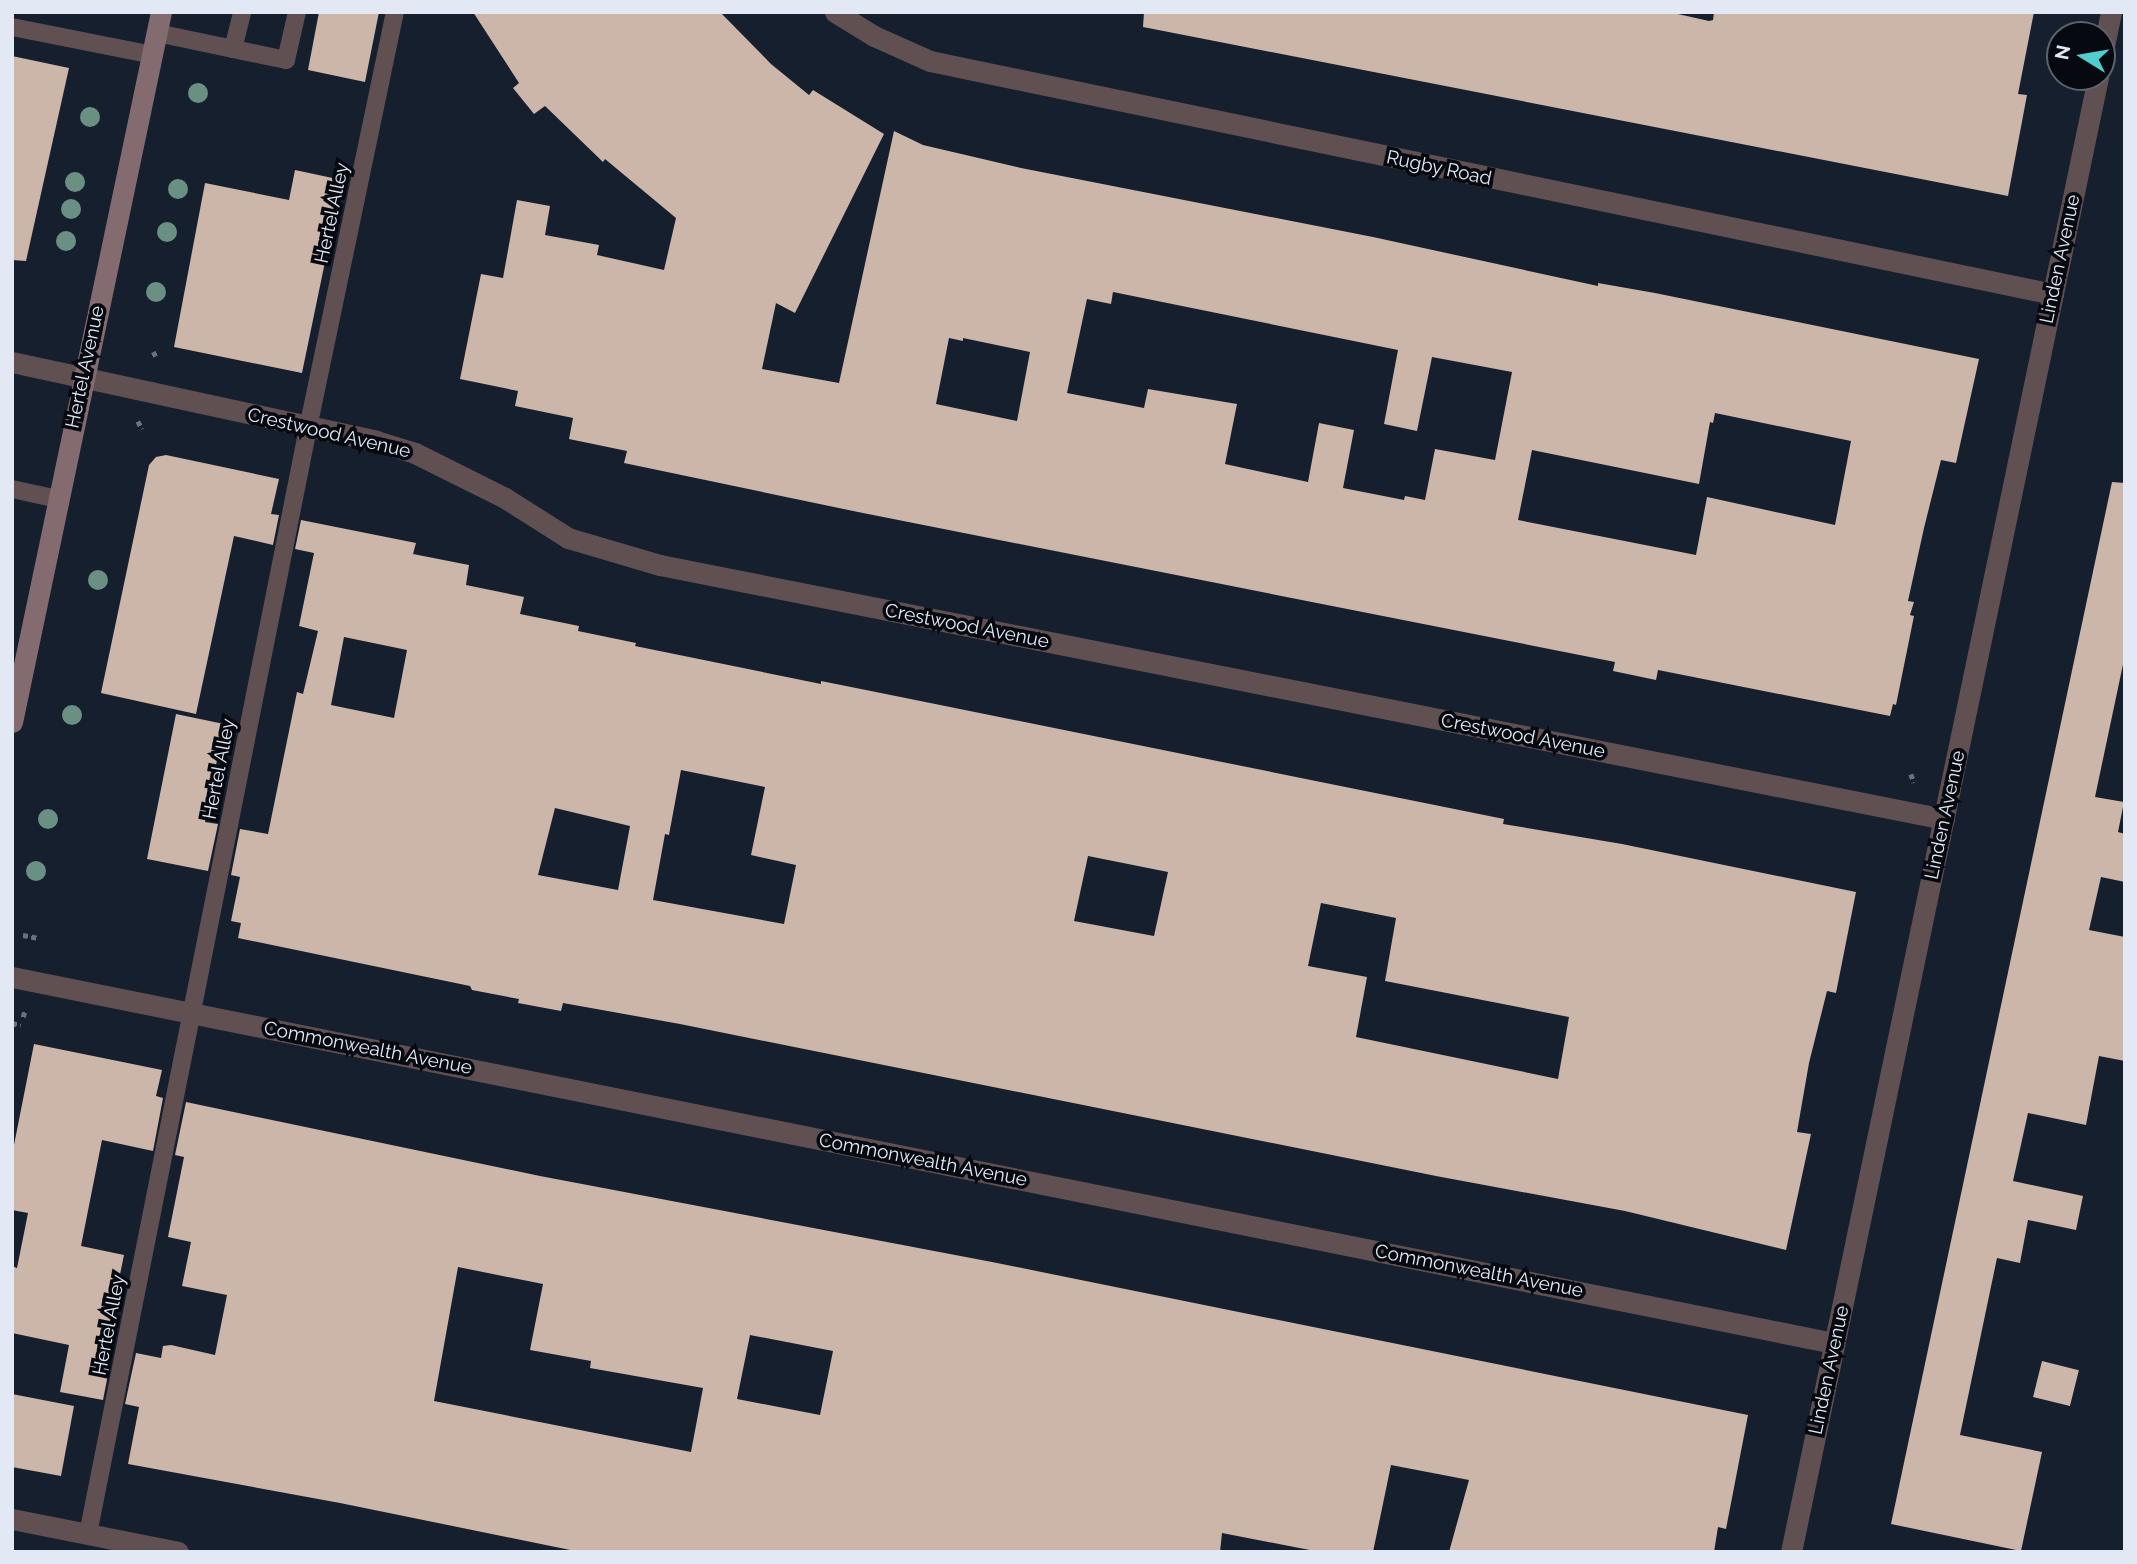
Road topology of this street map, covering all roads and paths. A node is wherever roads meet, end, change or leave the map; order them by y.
1 (242, 12) edge
2 (297, 12) edge
3 (395, 12) edge
4 (835, 12) edge
5 (159, 22) edge
6 (12, 27) edge
7 (233, 49) junction
8 (153, 55) junction
9 (2095, 91) edge
10 (2053, 294) junction
11 (158, 352) dead end
12 (152, 355) dead end
13 (12, 362) edge
14 (83, 377) junction
15 (138, 421) dead end
16 (308, 428) junction
17 (142, 429) dead end
18 (12, 489) edge
19 (58, 499) junction
20 (12, 722) edge
21 (1911, 774) dead end
22 (1914, 782) dead end
23 (1944, 819) junction
24 (23, 935) dead end
25 (39, 938) dead end
26 (12, 977) edge
27 (25, 1009) dead end
28 (192, 1013) junction
29 (23, 1017) dead end
30 (12, 1023) edge
31 (21, 1025) dead end
32 (1835, 1343) junction
33 (12, 1519) edge
34 (88, 1534) junction
35 (178, 1552) edge
36 (1791, 1552) edge

1 - 7 lane
2 - 7 lane
3 - 16 lane, Hertel Alley
4 - 10 street, Rugby Road
5 - 7 lane
5 - 8 street, Hertel Avenue
6 - 8 lane
8 - 14 street, Hertel Avenue
9 - 10 street, Linden Avenue
10 - 23 street, Linden Avenue
11 - 12 path
13 - 14 street, Crestwood Avenue
14 - 16 street, Crestwood Avenue
14 - 19 street, Hertel Avenue
15 - 17 path
16 - 23 street, Crestwood Avenue
16 - 28 lane, Hertel Alley
18 - 19 lane
19 - 20 street, Hertel Avenue
21 - 22 path
23 - 32 street, Linden Avenue
24 - 25 path
26 - 28 street, Commonwealth Avenue
27 - 29 path
28 - 32 street, Commonwealth Avenue
28 - 34 lane, Hertel Alley
30 - 31 path
32 - 36 street, Linden Avenue
33 - 34 street
34 - 35 street

